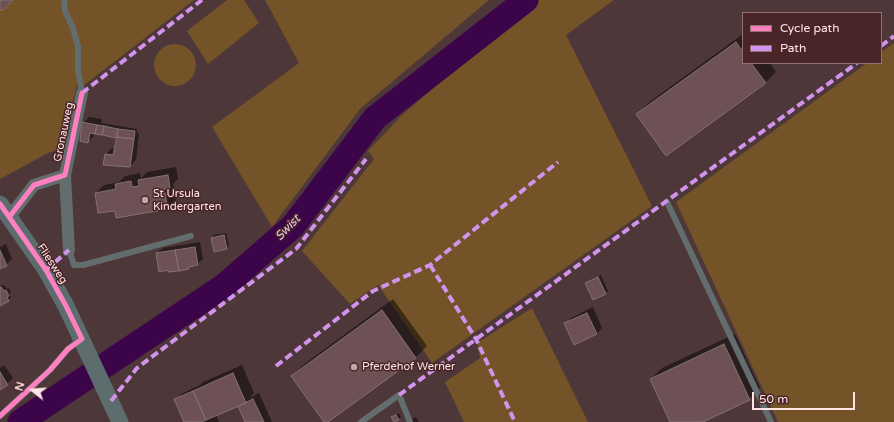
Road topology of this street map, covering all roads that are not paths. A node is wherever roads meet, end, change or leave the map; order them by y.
1 (64, 0) edge
2 (82, 92) joint
3 (65, 175) junction
4 (667, 202) dead end
5 (3, 214) edge
6 (191, 236) dead end
7 (69, 250) joint
8 (84, 343) junction
9 (0, 416) edge
10 (120, 422) edge
11 (361, 422) edge
12 (410, 422) edge
13 (771, 422) edge

1 - 2 lane
2 - 3 street, Gronauweg
3 - 5 street, Gronauweg
3 - 7 street, Gronauweg
4 - 13 lane
5 - 8 main road, Fliesweg
6 - 7 lane
8 - 9 lane
8 - 10 main road, Fliesweg
11 - 12 lane

